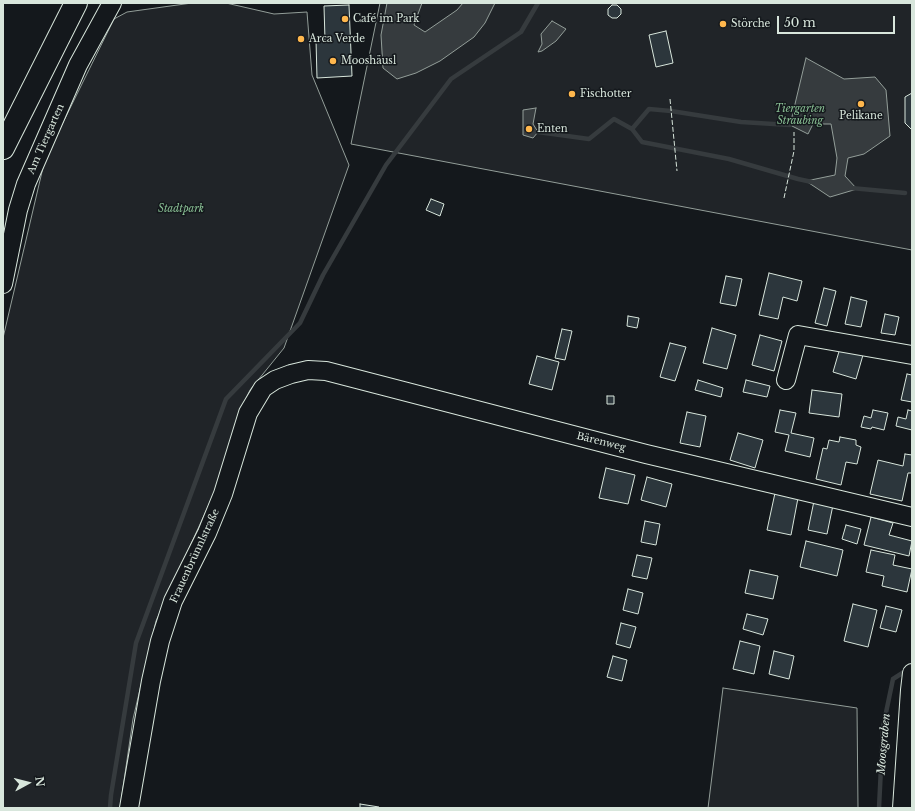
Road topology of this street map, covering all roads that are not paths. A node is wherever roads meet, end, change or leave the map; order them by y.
1 (76, 3) edge
2 (112, 3) edge
3 (3, 148) edge
4 (3, 284) edge
5 (912, 356) edge
6 (291, 374) joint
7 (786, 380) dead end
8 (912, 517) edge
9 (912, 674) edge
10 (129, 808) edge
11 (902, 808) edge

1 - 3 main road
2 - 4 street, Am Tiergarten
5 - 7 street
6 - 8 street, Bärenweg
6 - 10 street, Frauenbrünnlstraße
9 - 11 street

